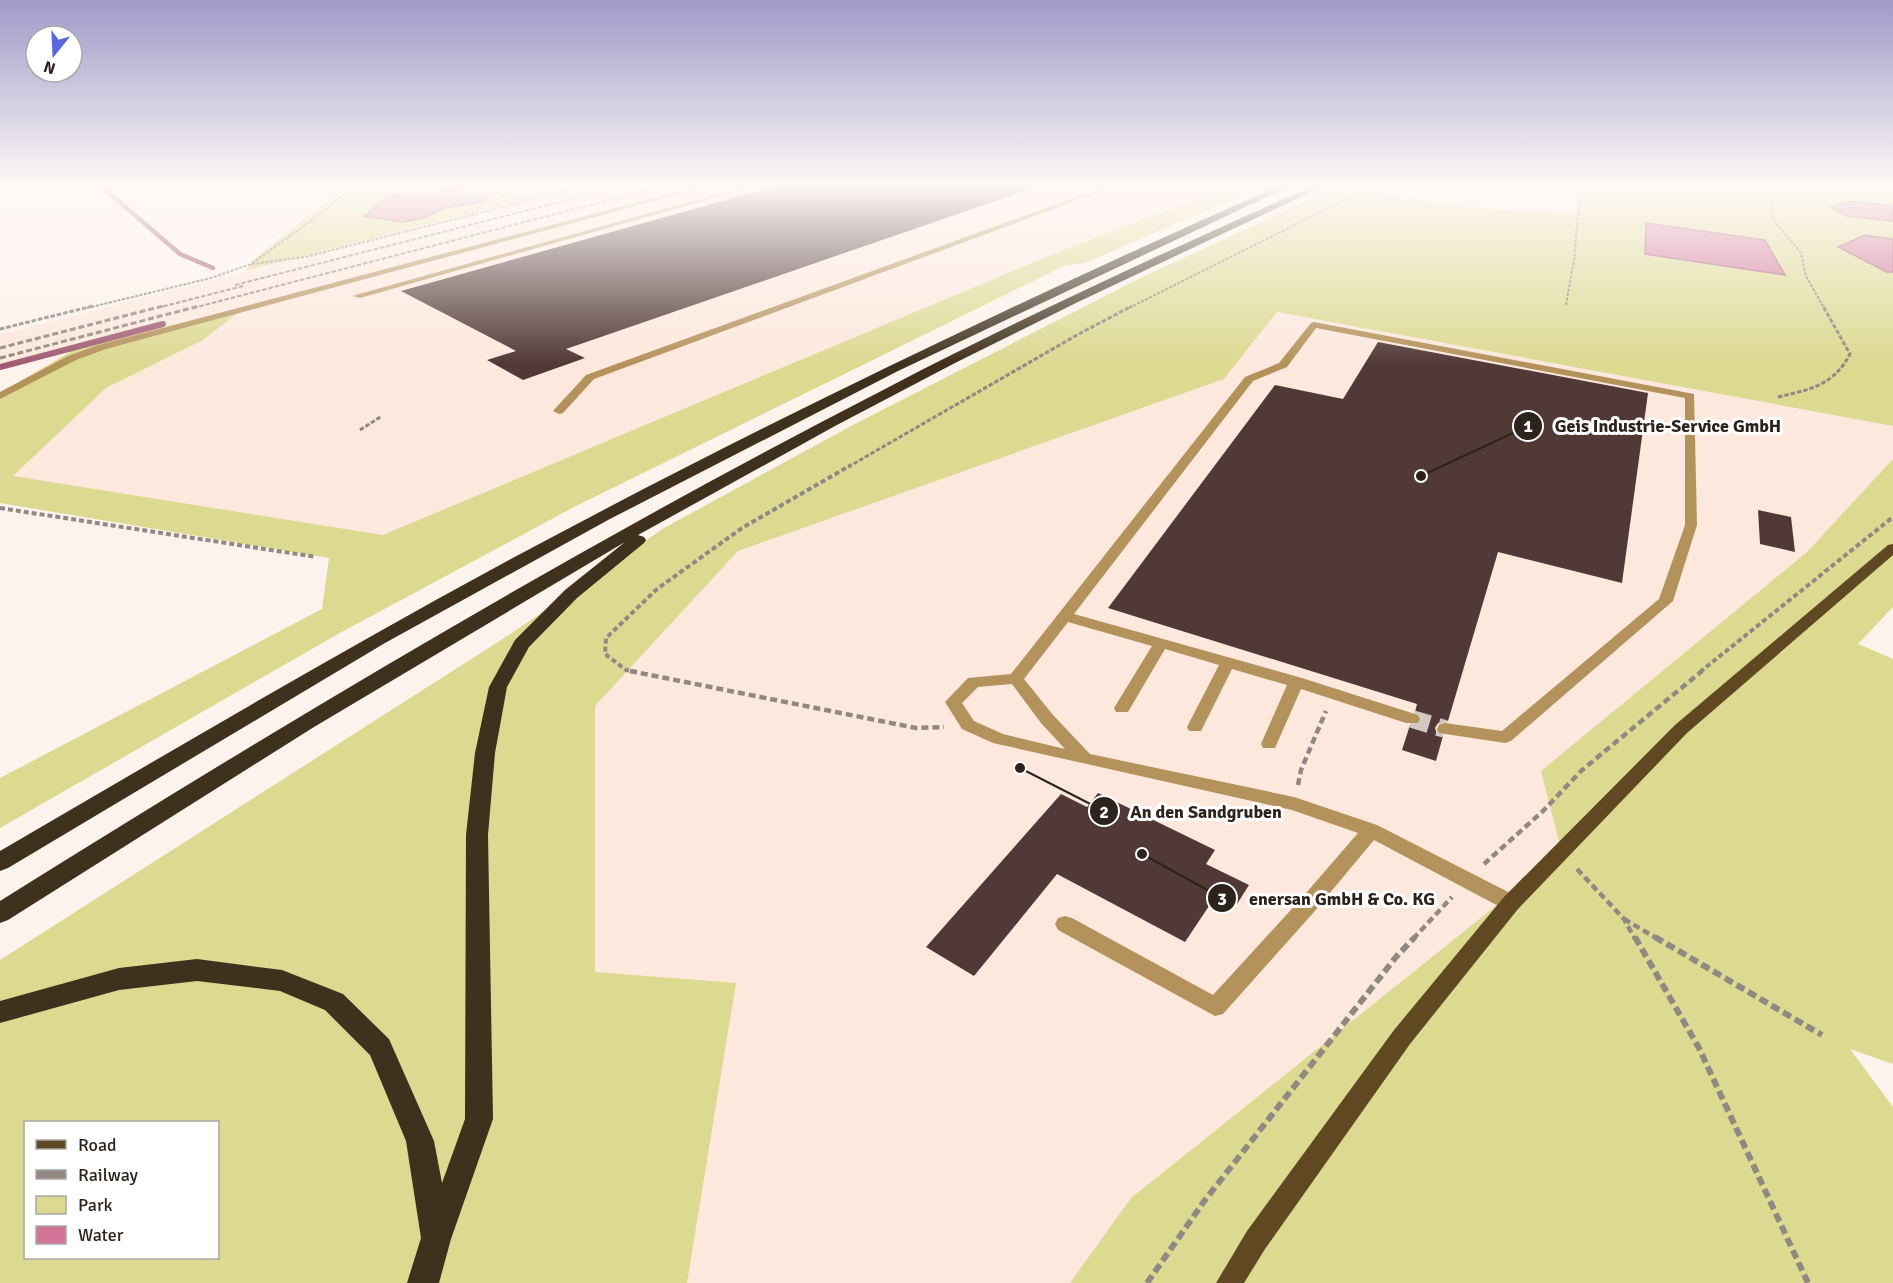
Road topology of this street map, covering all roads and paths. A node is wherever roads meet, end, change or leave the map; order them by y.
1 (278, 245) edge
2 (353, 245) edge
3 (485, 245) edge
4 (541, 245) edge
5 (951, 245) edge
6 (1155, 245) edge
7 (1192, 245) edge
8 (1251, 245) edge
9 (1576, 245) edge
10 (1794, 245) edge
11 (250, 264) junction
12 (357, 296) dead end
13 (1566, 304) dead end
14 (0, 329) edge
15 (0, 396) edge
16 (1778, 397) dead end
17 (559, 411) dead end
18 (382, 416) dead end
19 (360, 430) dead end
20 (0, 508) edge
21 (677, 508) junction
22 (1893, 548) edge
23 (316, 557) dead end
24 (1065, 616) junction
25 (1161, 643) junction
26 (1228, 662) junction
27 (1016, 679) junction
28 (1296, 682) junction
29 (1334, 694) junction
30 (1122, 708) dead end
31 (1412, 719) tunnel mouth
32 (968, 725) junction
33 (1195, 727) dead end
34 (1445, 729) tunnel mouth
35 (1269, 744) dead end
36 (1085, 759) junction
37 (1294, 804) junction
38 (1371, 830) junction
39 (1562, 853) junction
40 (0, 862) edge
41 (1511, 903) junction
42 (0, 913) edge
43 (1624, 919) junction
44 (1065, 924) dead end
45 (0, 1012) edge
46 (1822, 1035) dead end
47 (436, 1239) junction
48 (423, 1283) edge
49 (1229, 1283) edge
50 (1808, 1283) edge

1 - 11 path
2 - 11 path
3 - 15 street
4 - 12 street
5 - 17 street
6 - 40 highway
7 - 21 highway
8 - 32 path
9 - 13 path
10 - 16 path
11 - 14 path
18 - 19 path
20 - 23 path
21 - 42 highway
21 - 47 highway
22 - 39 main road
24 - 25 street
24 - 27 street
24 - 34 street
25 - 26 street
25 - 30 street
26 - 28 street
26 - 33 street
27 - 32 street
27 - 36 street
28 - 29 street
28 - 35 street
29 - 31 street
29 - 37 path
32 - 36 street
36 - 37 street
37 - 38 street
38 - 41 street
38 - 44 street
39 - 41 main road
39 - 43 path
41 - 49 main road
43 - 46 path
43 - 50 path
45 - 47 highway
47 - 48 highway

